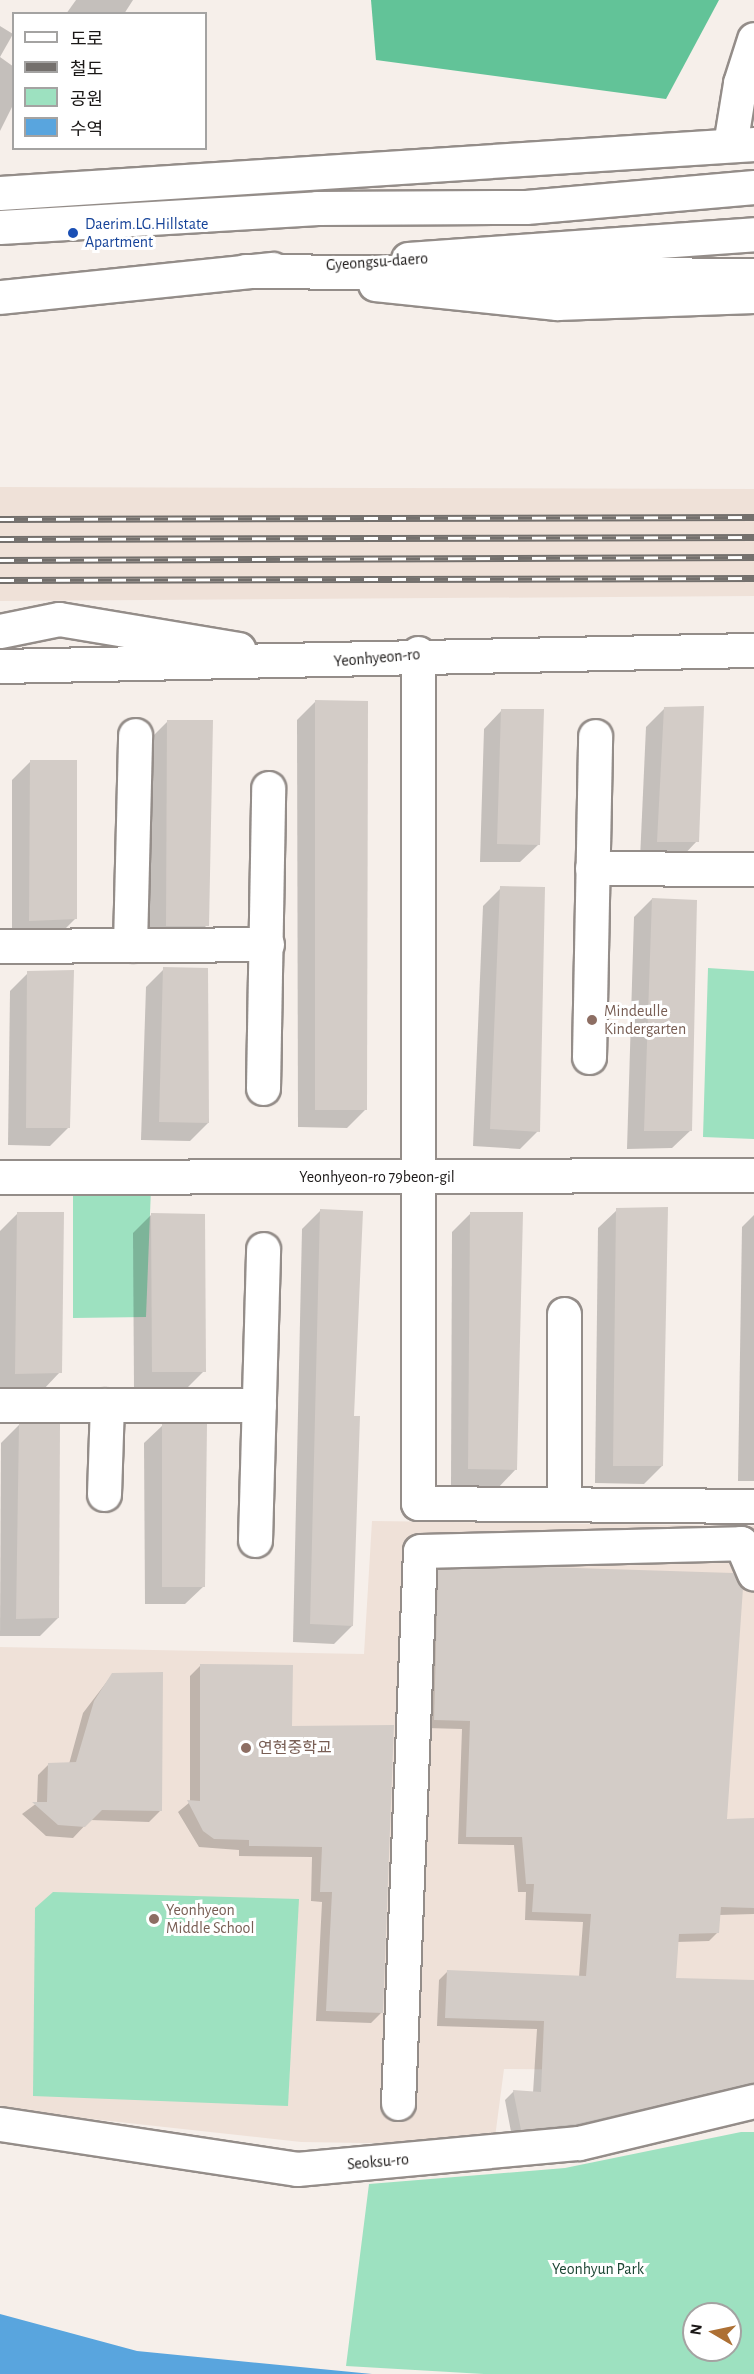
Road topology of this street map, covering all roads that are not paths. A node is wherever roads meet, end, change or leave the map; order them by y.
1 (754, 39) edge
2 (742, 145) edge
3 (754, 187) edge
4 (0, 193) edge
5 (0, 227) edge
6 (754, 234) edge
7 (245, 271) junction
8 (754, 275) edge
9 (754, 296) edge
10 (0, 297) edge
11 (92, 624) junction
12 (0, 631) edge
13 (754, 650) edge
14 (418, 653) junction
15 (321, 663) junction
16 (0, 666) edge
17 (96, 666) junction
18 (135, 735) dead end
19 (595, 736) dead end
20 (268, 788) dead end
21 (592, 868) junction
22 (754, 869) edge
23 (267, 944) junction
24 (130, 945) junction
25 (0, 946) edge
26 (589, 1057) dead end
27 (263, 1088) dead end
28 (754, 1175) edge
29 (0, 1177) edge
30 (419, 1177) junction
31 (263, 1249) dead end
32 (564, 1314) dead end
33 (0, 1405) edge
34 (107, 1405) junction
35 (259, 1405) junction
36 (104, 1494) dead end
37 (564, 1504) junction
38 (754, 1506) edge
39 (255, 1540) dead end
40 (754, 1573) edge
41 (754, 2101) edge
42 (398, 2103) dead end
43 (0, 2124) edge

1 - 2 main road
2 - 4 main road
3 - 5 main road
6 - 7 main road, Gyeongsu-daero
7 - 8 main road
7 - 9 main road
7 - 10 main road, Gyeongsu-daero
11 - 12 main road
11 - 15 main road
11 - 17 main road
13 - 14 main road, Yeonhyeon-ro
14 - 15 main road, Yeonhyeon-ro
14 - 30 main road
15 - 17 main road, Yeonhyeon-ro
16 - 17 main road, Yeonhyeon-ro
18 - 24 main road
19 - 21 main road
20 - 23 main road
21 - 22 main road
21 - 26 main road
23 - 24 main road
23 - 27 main road
24 - 25 main road
28 - 30 main road, Yeonhyeon-ro 79beon-gil
29 - 30 main road, Yeonhyeon-ro 79beon-gil
30 - 37 main road
31 - 35 main road
32 - 37 main road
33 - 34 main road
34 - 35 main road
34 - 36 main road
35 - 39 main road
37 - 38 main road
40 - 42 main road
41 - 43 main road, Seoksu-ro

